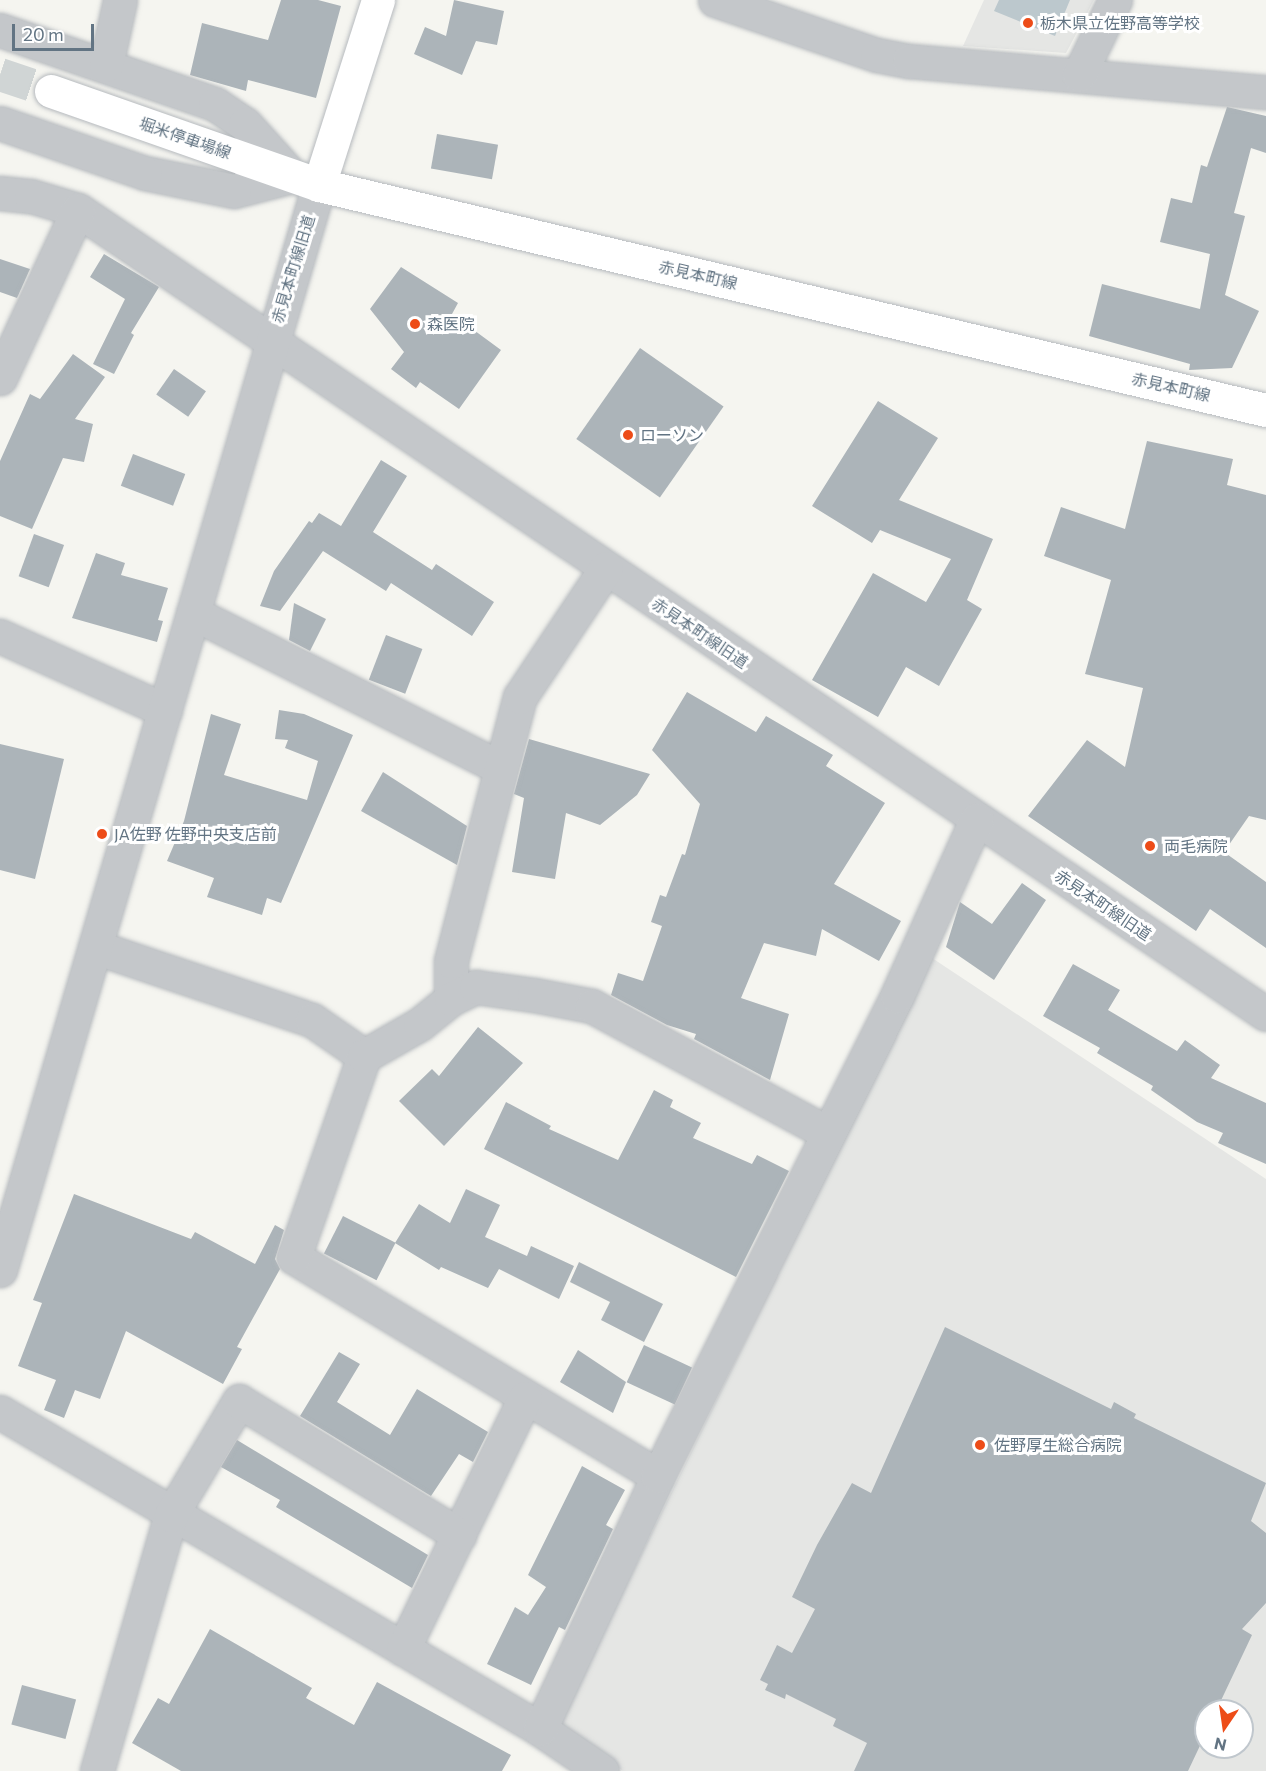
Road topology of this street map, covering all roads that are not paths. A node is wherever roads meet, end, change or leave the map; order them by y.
1 (120, 0) edge
2 (378, 0) edge
3 (715, 0) edge
4 (1115, 0) edge
5 (0, 30) edge
6 (106, 65) junction
7 (1079, 75) junction
8 (51, 91) tunnel mouth
9 (1266, 92) edge
10 (0, 123) edge
11 (306, 180) junction
12 (0, 193) edge
13 (78, 210) junction
14 (271, 342) junction
15 (0, 378) edge
16 (1266, 410) edge
17 (606, 568) junction
18 (193, 613) junction
19 (0, 636) edge
20 (165, 710) junction
21 (499, 767) junction
22 (976, 820) junction
23 (95, 947) junction
24 (451, 999) junction
25 (1266, 1014) edge
26 (364, 1056) junction
27 (826, 1132) junction
28 (0, 1270) edge
29 (525, 1398) junction
30 (0, 1412) edge
31 (658, 1476) junction
32 (171, 1515) junction
33 (459, 1535) junction
34 (403, 1649) junction
35 (540, 1729) junction
36 (107, 1767) edge
37 (602, 1771) edge

1 - 6 street
2 - 11 main road
3 - 7 street
4 - 7 street
5 - 6 street
6 - 11 street
7 - 9 street
8 - 11 main road, 堀米停車場線
10 - 11 street
11 - 14 street, 赤見本町線旧道
11 - 16 main road, 赤見本町線
12 - 13 street
13 - 14 street
13 - 15 street
14 - 17 street, 赤見本町線旧道
14 - 18 street
17 - 21 street
17 - 22 street, 赤見本町線旧道
18 - 20 street
18 - 21 street
19 - 20 street
20 - 23 street
21 - 24 street
22 - 25 street, 赤見本町線旧道
22 - 27 street
23 - 26 street
23 - 28 street
24 - 26 street
24 - 27 street
26 - 29 street
27 - 31 street
29 - 31 street
29 - 33 street
30 - 32 street
31 - 35 street
32 - 33 street
32 - 34 street
32 - 36 street
33 - 34 street
34 - 35 street
35 - 37 street

